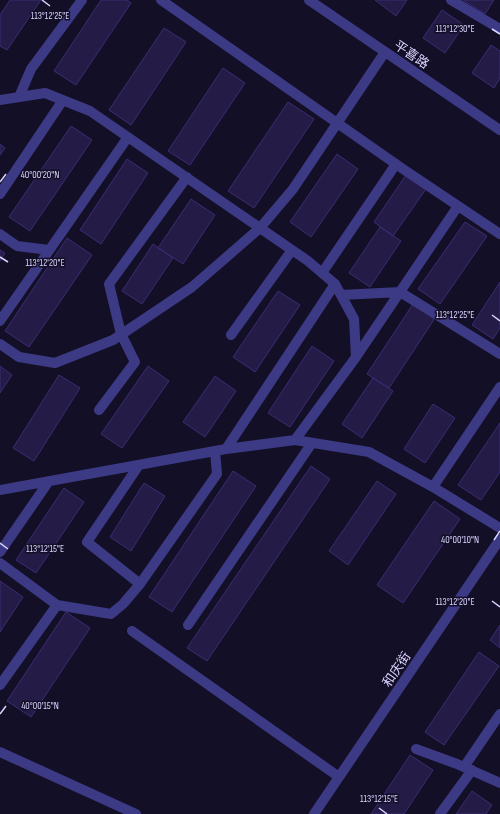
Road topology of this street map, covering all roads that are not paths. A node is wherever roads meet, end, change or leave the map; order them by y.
1 (82, 0) edge
2 (161, 0) edge
3 (309, 0) edge
4 (451, 0) edge
5 (500, 29) edge
6 (385, 52) junction
7 (19, 97) junction
8 (0, 100) edge
9 (63, 100) junction
10 (337, 122) junction
11 (500, 130) edge
12 (128, 137) junction
13 (396, 164) junction
14 (187, 177) junction
15 (0, 194) edge
16 (458, 206) junction
17 (260, 228) junction
18 (0, 234) edge
19 (500, 234) edge
20 (49, 250) junction
21 (292, 250) junction
22 (322, 273) junction
23 (335, 284) junction
24 (400, 292) junction
25 (341, 296) junction
26 (0, 321) edge
27 (121, 334) junction
28 (231, 335) dead end
29 (0, 344) edge
30 (500, 354) edge
31 (356, 357) junction
32 (500, 387) edge
33 (99, 410) dead end
34 (295, 440) junction
35 (312, 443) junction
36 (226, 449) junction
37 (215, 451) junction
38 (139, 465) junction
39 (49, 481) junction
40 (433, 487) junction
41 (0, 490) edge
42 (500, 528) edge
43 (500, 539) edge
44 (0, 552) edge
45 (0, 563) edge
46 (140, 584) junction
47 (57, 604) junction
48 (188, 625) dead end
49 (132, 631) dead end
50 (0, 685) edge
51 (500, 714) edge
52 (416, 749) dead end
53 (0, 752) edge
54 (468, 768) junction
55 (339, 777) junction
56 (500, 783) edge
57 (136, 814) edge
58 (314, 814) edge
59 (440, 814) edge

1 - 7 street
2 - 10 street
3 - 6 street, 平喜路
4 - 5 street
6 - 10 street
6 - 11 street, 平喜路
7 - 8 street
7 - 9 street
9 - 12 street
9 - 15 street
10 - 13 street
10 - 17 street
12 - 14 street
12 - 20 street
13 - 16 street
13 - 22 street
14 - 17 street
14 - 27 street
16 - 19 street
16 - 24 street
17 - 21 street
17 - 27 street
18 - 20 street
20 - 26 street
21 - 22 street
21 - 28 street
22 - 23 street
23 - 25 street
23 - 36 street
24 - 25 street
24 - 30 street
24 - 31 street
25 - 31 street
27 - 29 street
27 - 33 street
31 - 34 street
32 - 40 street
34 - 35 street
34 - 36 street
35 - 40 street
35 - 48 street
36 - 37 street
37 - 38 street
37 - 46 street
38 - 39 street
38 - 46 street
39 - 41 street
39 - 44 street
40 - 42 street
43 - 55 street, 和庆街
45 - 47 street
46 - 47 street
47 - 50 street
49 - 55 street
51 - 54 street
52 - 54 street
53 - 57 street
54 - 56 street
54 - 59 street
55 - 58 street, 和庆街

